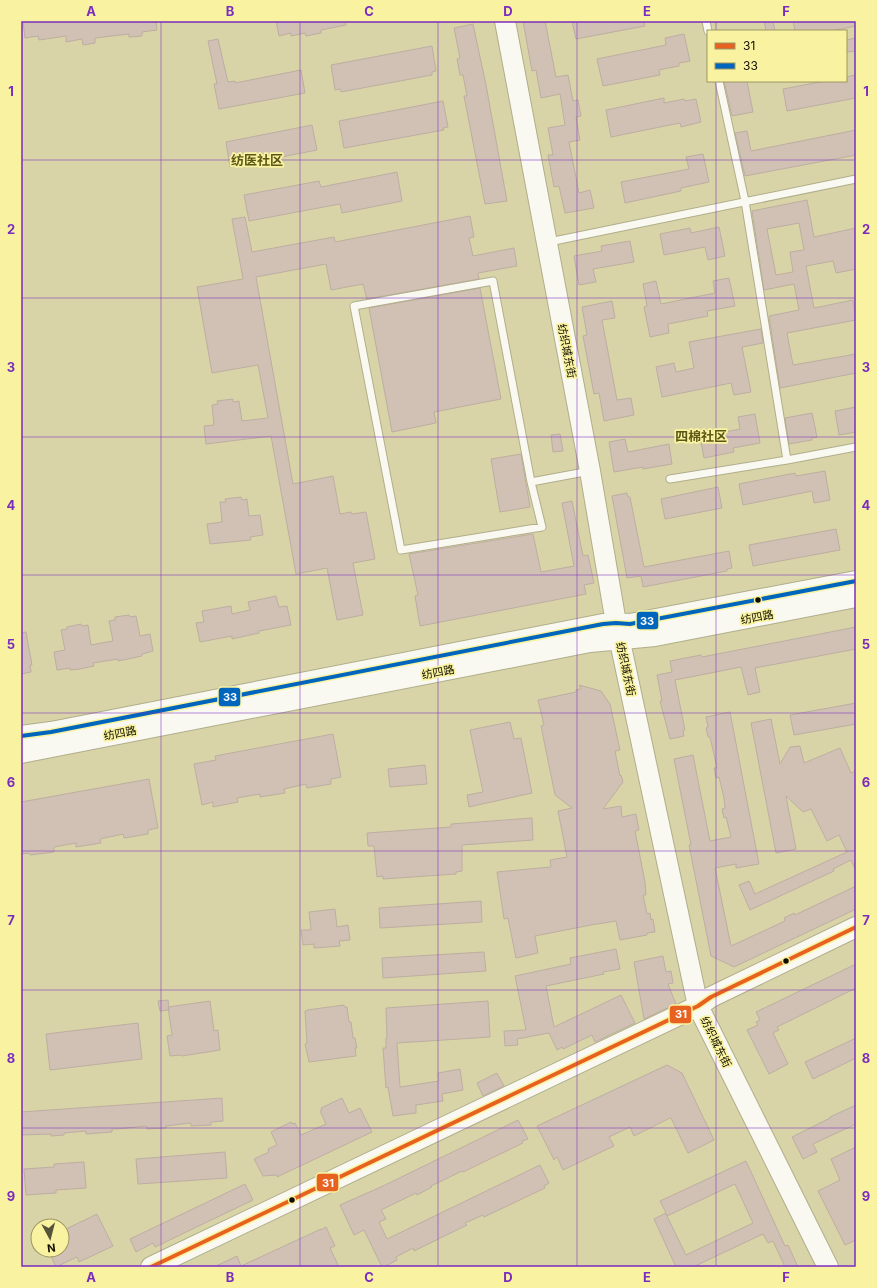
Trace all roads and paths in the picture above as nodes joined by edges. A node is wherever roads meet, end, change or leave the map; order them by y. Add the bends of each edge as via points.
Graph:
1 (504, 21) edge
2 (719, 82) edge
3 (856, 179) edge
4 (745, 201) junction
5 (546, 242) junction
6 (856, 447) edge
7 (787, 460) junction
8 (590, 471) junction
9 (670, 478) dead end
10 (531, 482) junction
11 (856, 581) edge
12 (856, 598) edge
13 (618, 631) junction
14 (21, 736) edge
15 (21, 753) edge
16 (856, 927) edge
17 (698, 1006) junction
18 (151, 1267) edge
19 (828, 1267) edge

1 - 5 street, 纺织城东街
2 - 4 lane
3 - 4 lane
4 - 5 lane
4 - 7 lane
5 - 8 street, 纺织城东街
6 - 7 lane
7 - 9 lane
8 - 10 lane
8 - 13 street, 纺织城东街
10 - 10 lane via 493,281 354,306 401,550 542,527
11 - 13 street, 纺四路 via 630,624
12 - 13 street, 纺四路 via 654,636
13 - 14 street, 纺四路 via 603,624
13 - 15 street, 纺四路 via 590,642
13 - 17 street, 纺织城东街
16 - 17 street via 711,997
17 - 18 street
17 - 19 street, 纺织城东街

